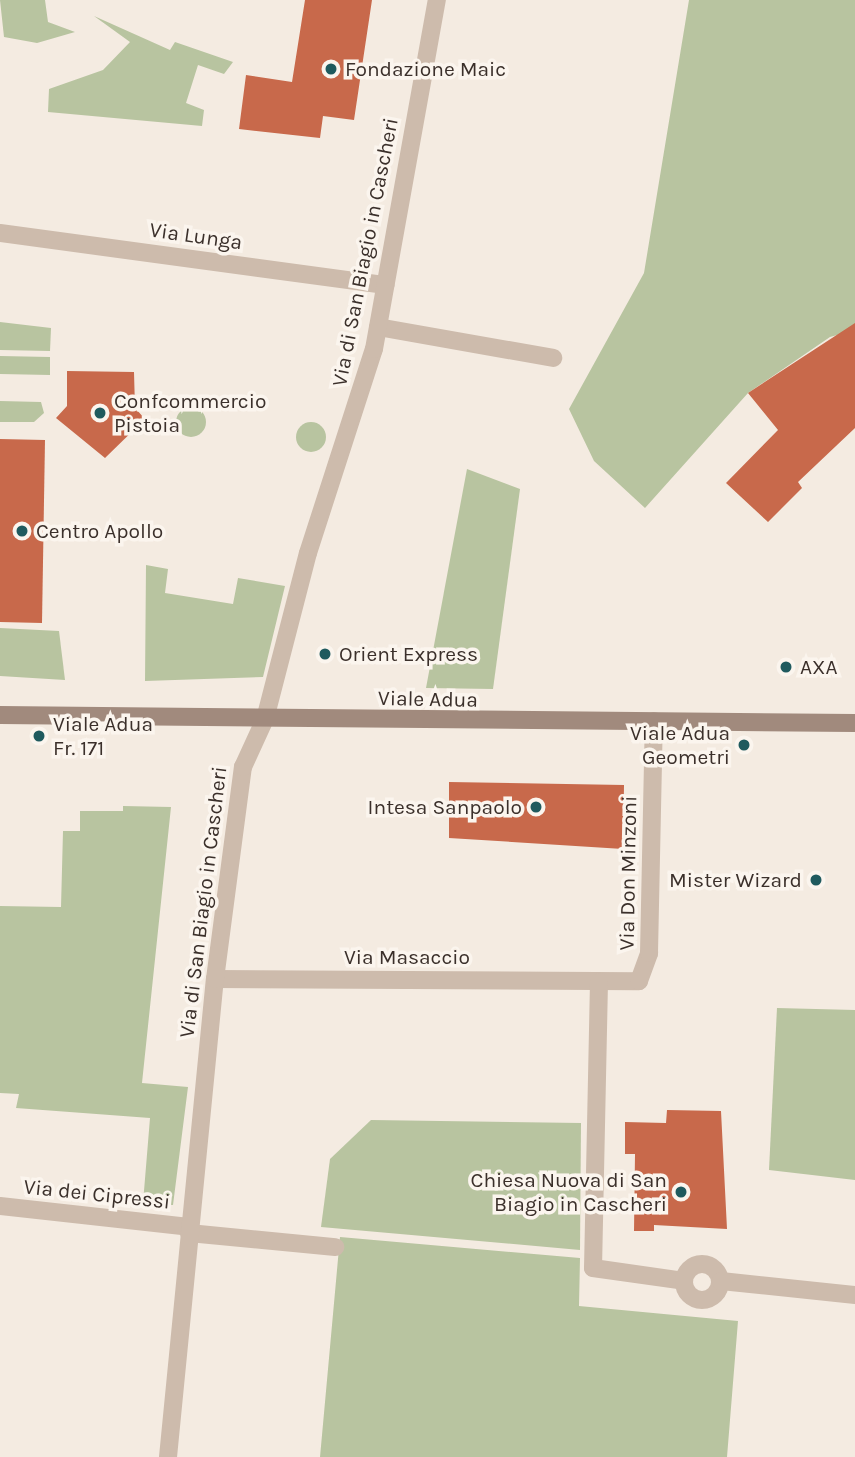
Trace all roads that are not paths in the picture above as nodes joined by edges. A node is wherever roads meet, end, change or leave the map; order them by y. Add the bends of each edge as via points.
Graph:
1 (437, 0) edge
2 (0, 233) edge
3 (386, 285) junction
4 (378, 327) junction
5 (553, 358) dead end
6 (0, 715) edge
7 (265, 719) junction
8 (653, 721) junction
9 (855, 723) edge
10 (215, 979) junction
11 (599, 982) junction
12 (0, 1206) edge
13 (189, 1230) junction
14 (335, 1247) dead end
15 (684, 1281) junction
16 (721, 1281) junction
17 (855, 1295) edge
18 (168, 1457) edge

1 - 3 street, Via di San Biagio in Cascheri
2 - 3 street, Via Lunga
3 - 4 street, Via di San Biagio in Cascheri
4 - 5 street
4 - 7 street, Via di San Biagio in Cascheri
6 - 7 main road, Viale Adua
7 - 8 main road, Viale Adua
7 - 10 street, Via di San Biagio in Cascheri via 243,767
8 - 9 main road, Viale Adua
8 - 11 street, Via Don Minzoni via 649,965 639,981
10 - 11 street, Via Masaccio
10 - 13 street, Via di San Biagio in Cascheri
11 - 15 street via 593,1268
12 - 13 street, Via dei Cipressi
13 - 14 street, Via dei Cipressi
13 - 18 street, Via di San Biagio in Cascheri
15 - 16 street via 690,1268 705,1263
15 - 16 street via 690,1294 702,1300 715,1294
16 - 17 street

